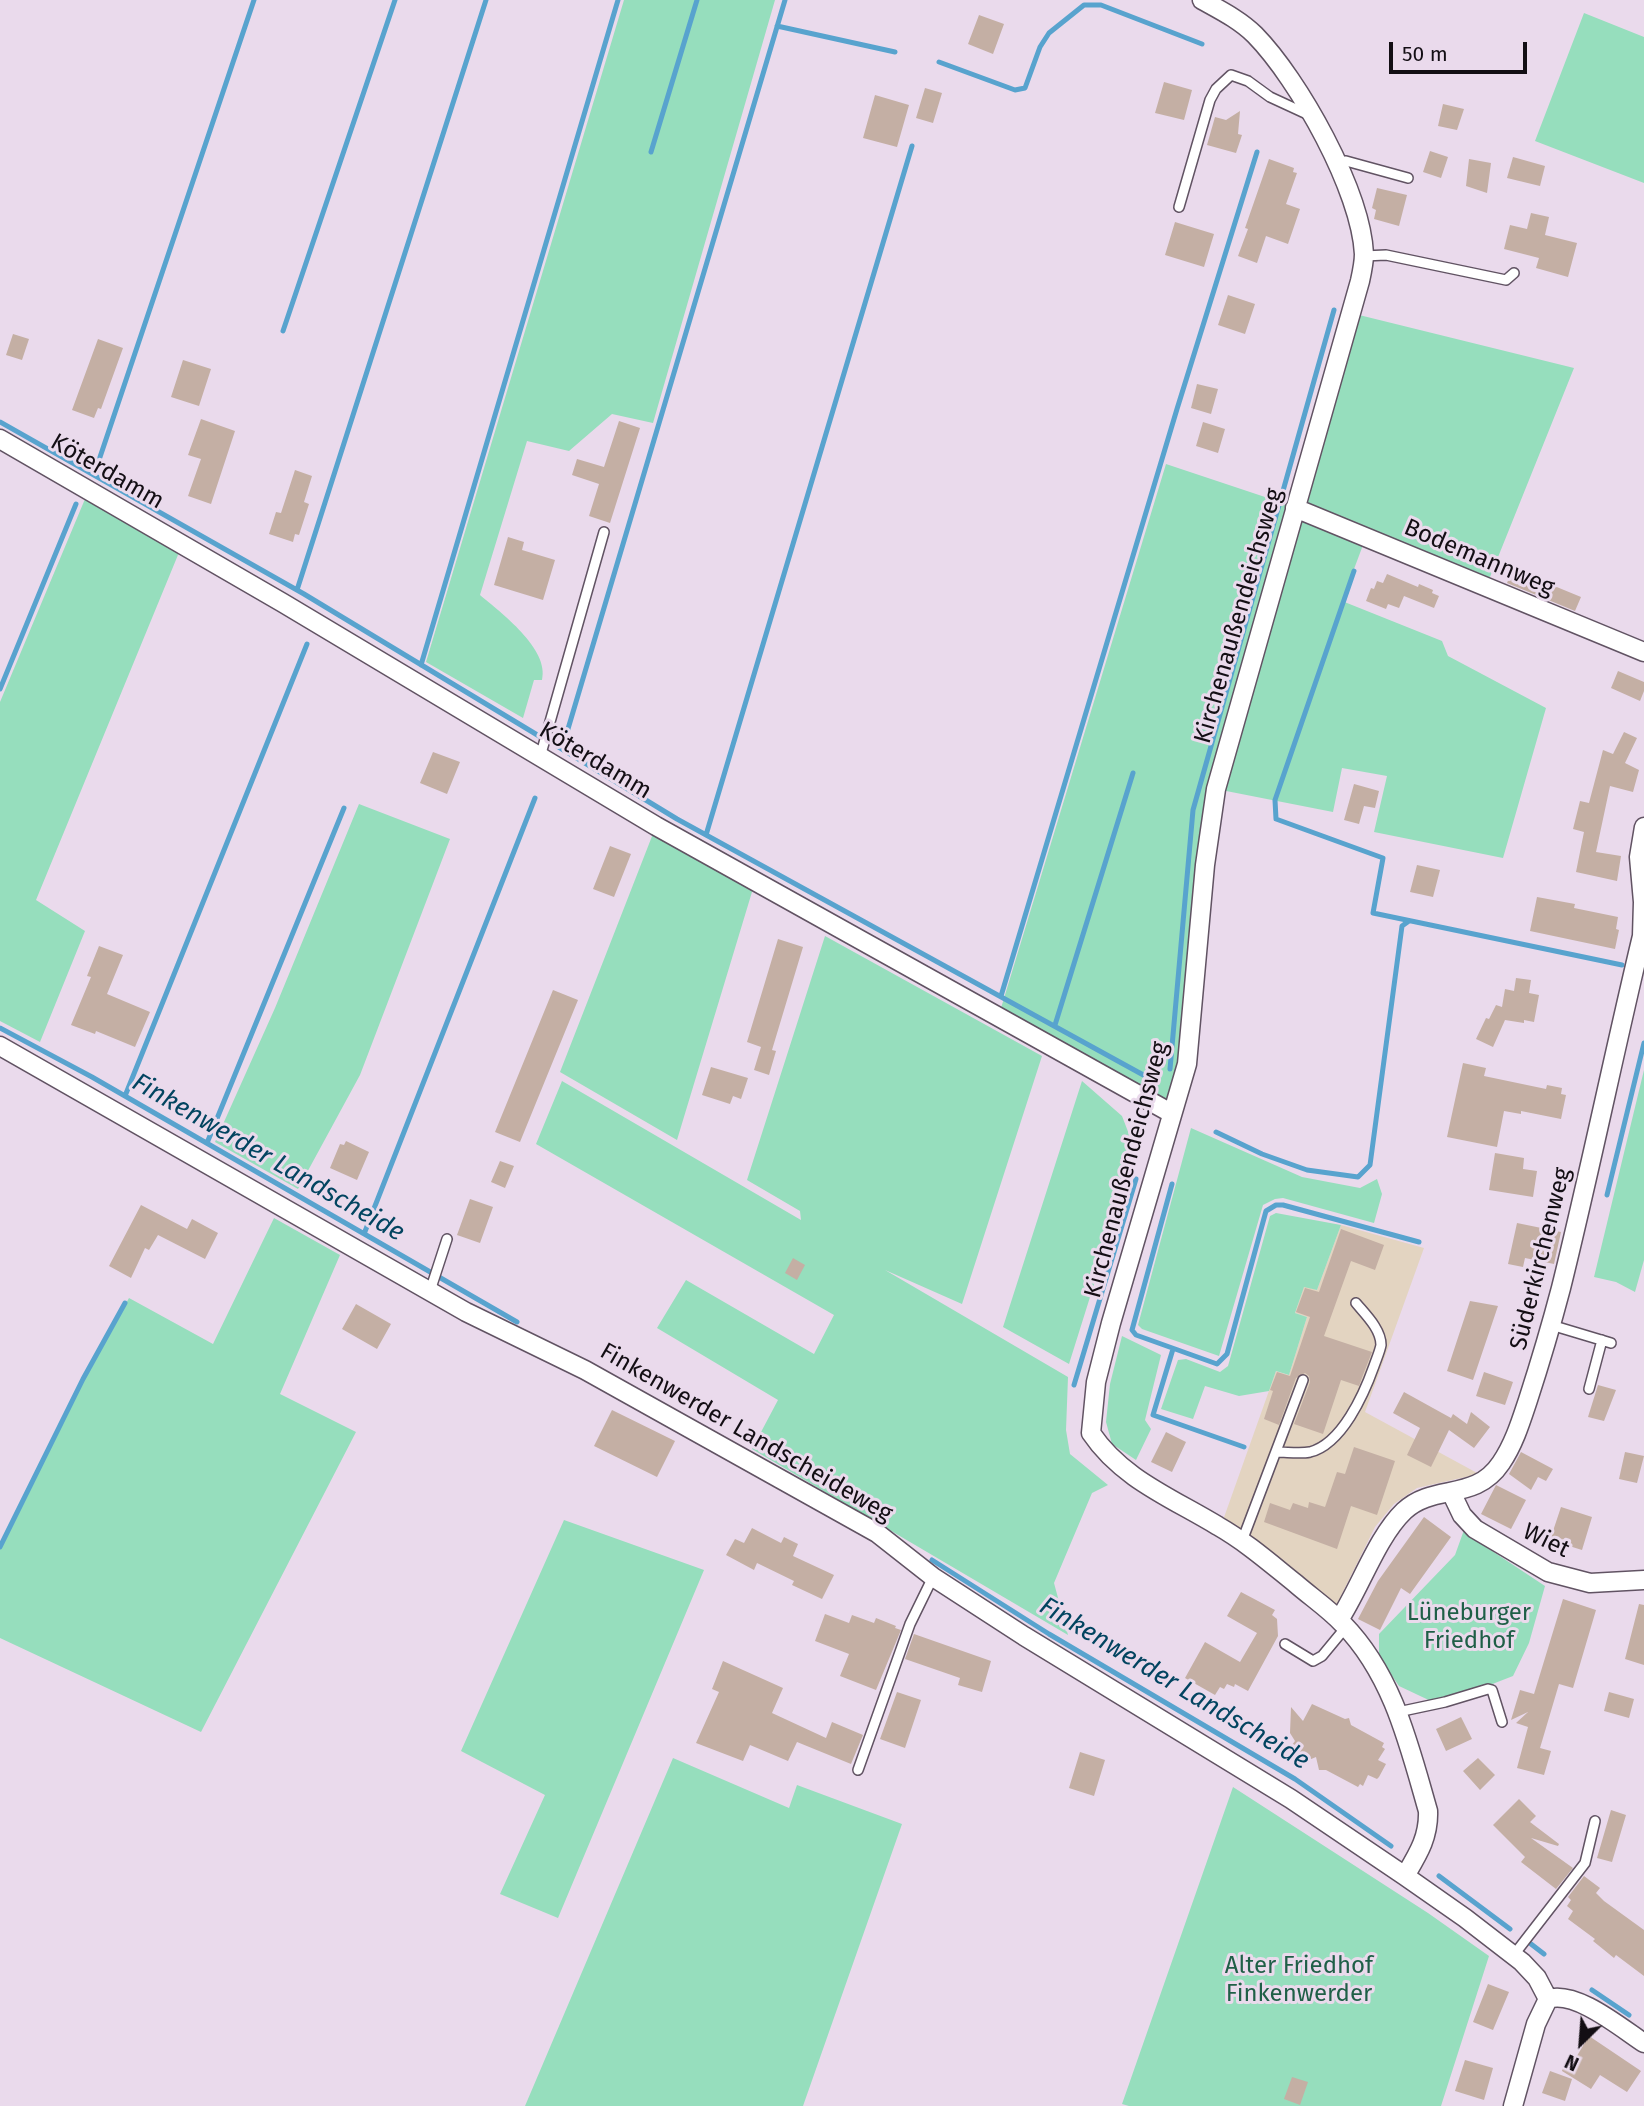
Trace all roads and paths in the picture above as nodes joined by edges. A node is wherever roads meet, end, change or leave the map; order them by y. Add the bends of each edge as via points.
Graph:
1 (1202, 0) edge
2 (1311, 116) junction
3 (1336, 163) junction
4 (1408, 178) dead end
5 (1179, 207) dead end
6 (1364, 256) junction
7 (1514, 273) dead end
8 (0, 439) edge
9 (1295, 508) junction
10 (604, 532) dead end
11 (1644, 652) edge
12 (540, 757) junction
13 (1644, 827) edge
14 (0, 1046) edge
15 (1171, 1114) junction
16 (447, 1239) dead end
17 (431, 1287) junction
18 (1356, 1303) dead end
19 (1551, 1325) junction
20 (1303, 1380) dead end
21 (1589, 1389) dead end
22 (1277, 1452) junction
23 (1451, 1492) junction
24 (1242, 1541) junction
25 (933, 1577) junction
26 (1644, 1580) edge
27 (1343, 1623) junction
28 (1286, 1643) dead end
29 (1398, 1712) junction
30 (1502, 1722) dead end
31 (858, 1770) dead end
32 (1595, 1821) dead end
33 (1405, 1876) junction
34 (1513, 1956) junction
35 (1548, 1999) junction
36 (1644, 2043) edge
37 (1513, 2106) edge

1 - 2 street, Kirchenaußendeichsweg via 1254,34 1295,85
2 - 3 street, Kirchenaußendeichsweg
2 - 5 lane via 1248,81 1231,75 1224,79 1210,100
3 - 4 lane via 1346,161
3 - 6 street, Kirchenaußendeichsweg via 1353,201
6 - 7 lane via 1386,255 1506,280
6 - 9 street, Kirchenaußendeichsweg
8 - 12 street, Köterdamm
9 - 11 street, Bodemannweg
9 - 15 street, Kirchenaußendeichsweg via 1216,789 1187,1064
10 - 12 lane
12 - 15 street, Köterdamm
13 - 19 street, Süderkirchenweg via 1639,857 1642,936
14 - 17 street, Finkenwerder Landscheideweg
15 - 24 street, Kirchenaußendeichsweg via 1096,1382 1091,1433 1120,1467
16 - 17 lane
17 - 25 street, Finkenwerder Landscheideweg via 466,1312 760,1465 877,1533
18 - 22 lane via 1378,1333 1381,1346 1357,1406 1324,1445 1310,1452
19 - 21 lane via 1606,1342
19 - 23 street, Süderkirchenweg via 1520,1423 1502,1462 1481,1483
20 - 22 lane
22 - 24 lane
23 - 26 street, Wiet via 1475,1529 1548,1573 1590,1583
23 - 27 street, Süderkirchenweg via 1423,1499 1404,1511 1385,1538
24 - 27 street, Kirchenaußendeichsweg
25 - 31 lane via 910,1624
25 - 33 street, Finkenwerder Landscheideweg via 1292,1799
27 - 28 lane via 1314,1661
27 - 29 street, Kirchenaußendeichsweg via 1370,1658
29 - 30 lane via 1488,1689
29 - 33 street, Kirchenaußendeichsweg via 1429,1826 1423,1847
32 - 34 lane via 1585,1863
33 - 34 street, Finkenwerder Landscheideweg
34 - 35 street, Finkenwerder Landscheideweg via 1531,1971
35 - 36 street via 1582,2004
35 - 37 street via 1536,2024

